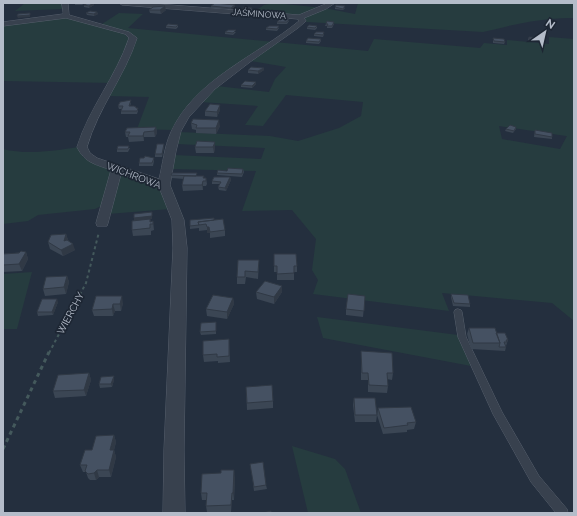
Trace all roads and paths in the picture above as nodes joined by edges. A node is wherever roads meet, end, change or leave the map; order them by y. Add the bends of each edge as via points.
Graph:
1 (122, 3) edge
2 (332, 3) edge
3 (66, 10) edge
4 (300, 17) junction
5 (3, 24) edge
6 (117, 169) junction
7 (164, 185) junction
8 (102, 223) joint
9 (458, 312) dead end
10 (3, 449) edge
11 (174, 513) edge
12 (563, 513) edge

1 - 4 street, JAŚMINOWA
2 - 4 street
3 - 5 street
3 - 6 street, WICHROWA via 127,33 133,38 87,130 82,147 86,155 93,160
4 - 7 street via 303,20 296,27 239,66 195,104 176,132
6 - 7 street, WICHROWA
6 - 8 street
7 - 11 street, WICHROWA via 178,220 180,248
8 - 10 path, WIERCHY via 86,283 61,328
9 - 12 lane via 462,337 498,414 536,480

